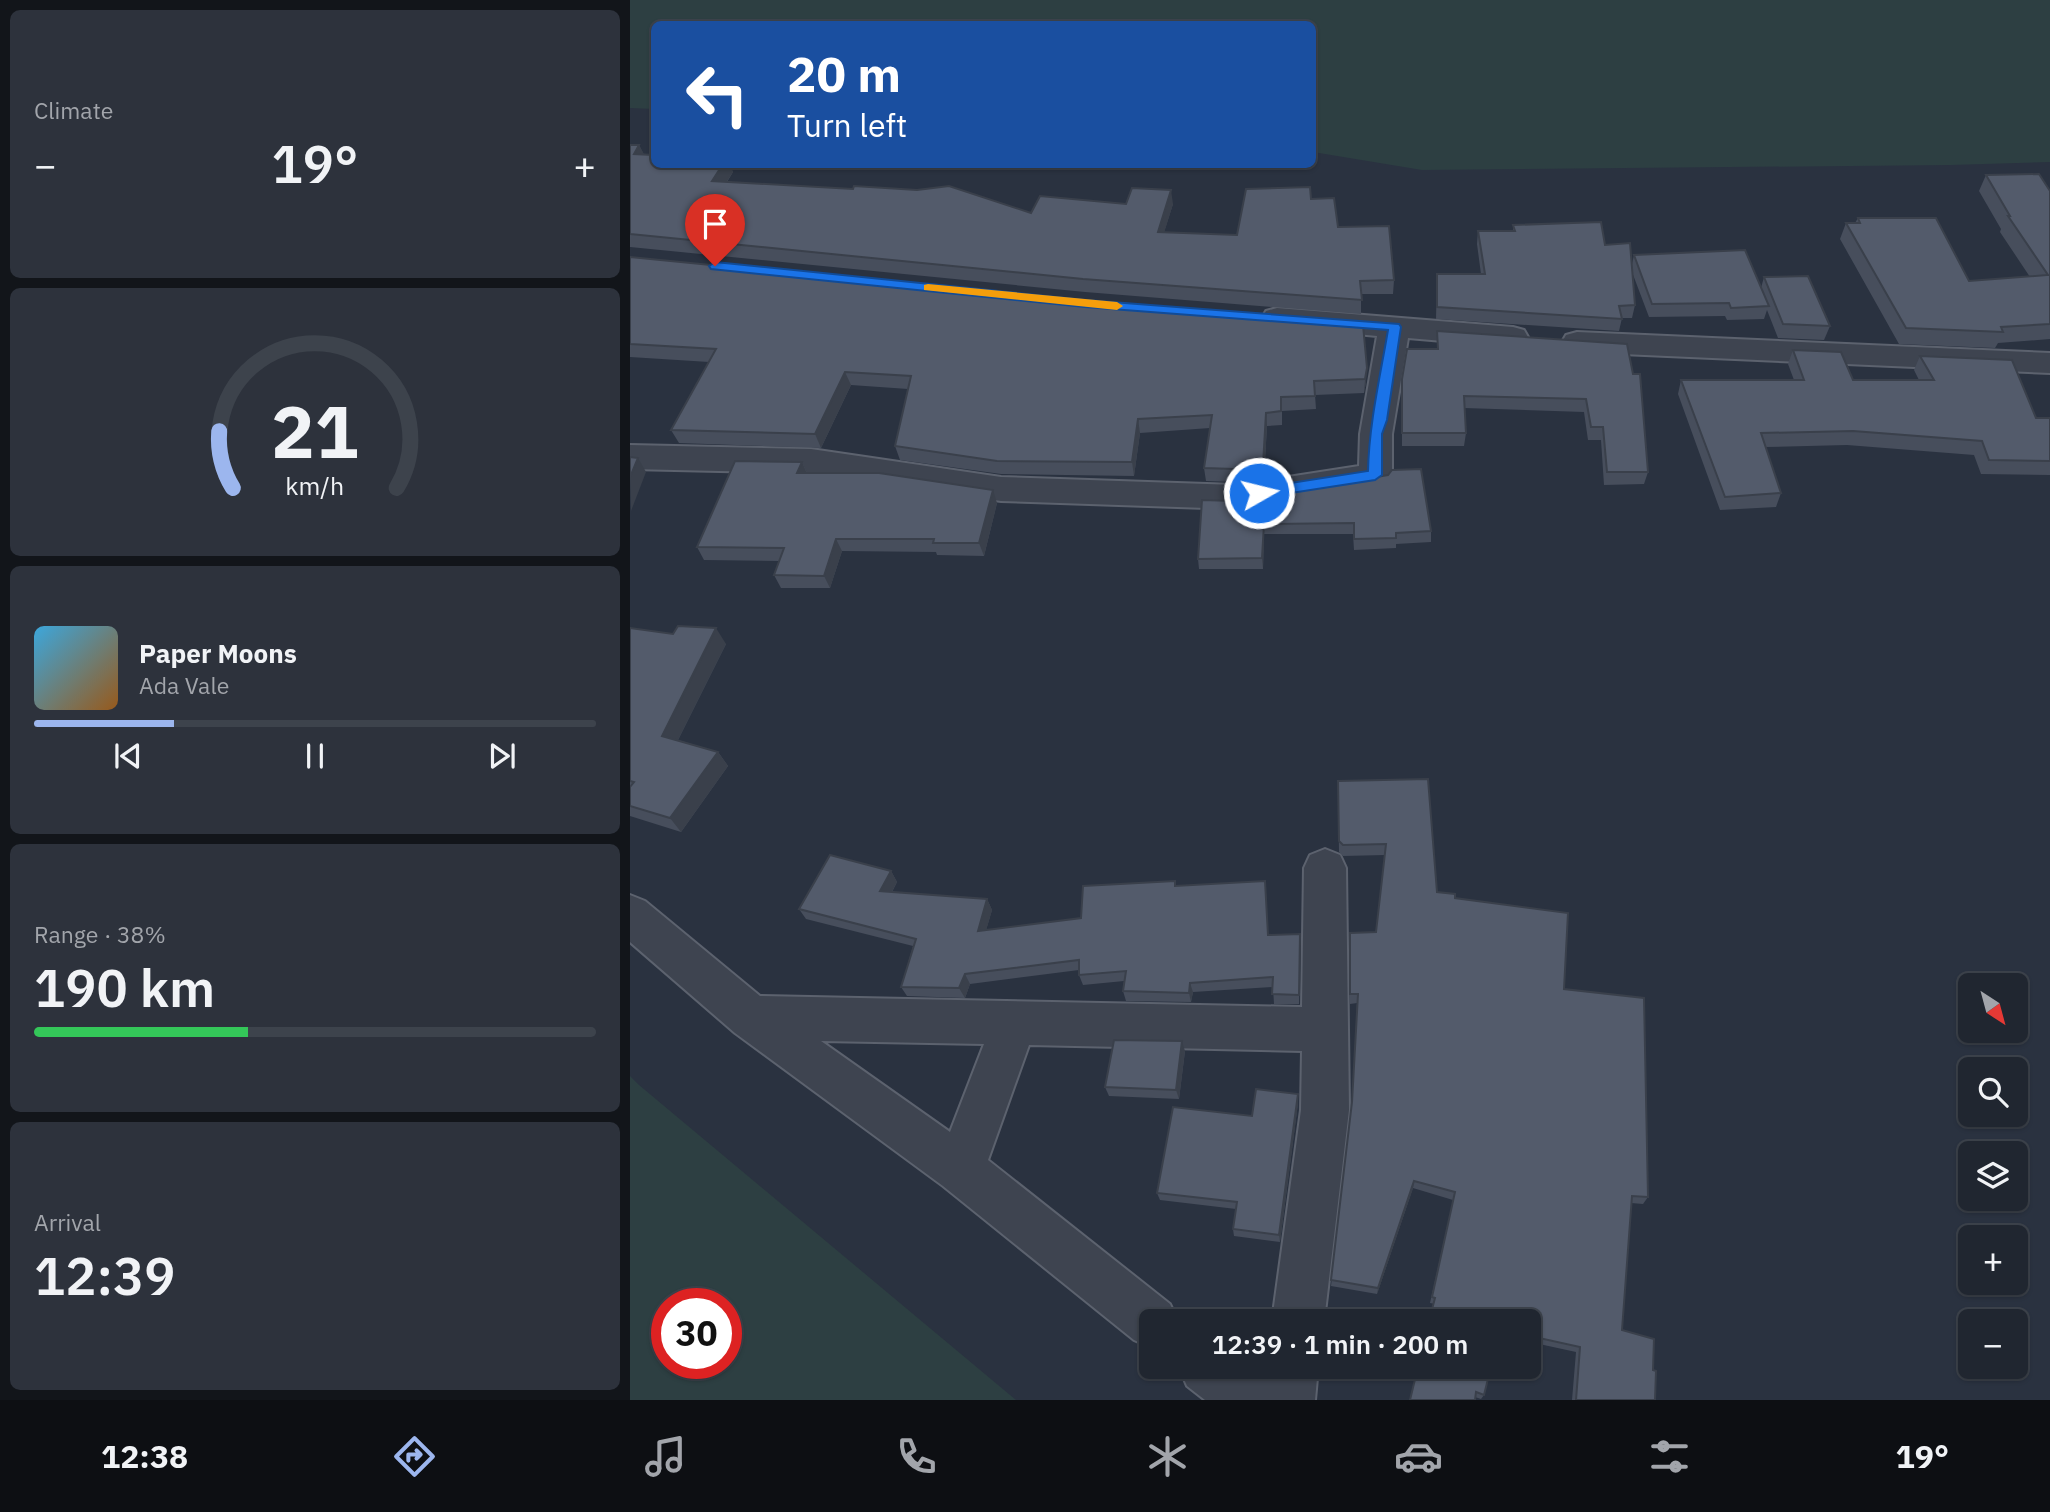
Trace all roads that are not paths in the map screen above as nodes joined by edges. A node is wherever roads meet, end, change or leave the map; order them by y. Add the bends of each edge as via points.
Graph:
1 (1247, 316) edge
2 (1394, 327) junction
3 (2050, 363) edge
4 (630, 457) edge
5 (1325, 868) dead end
6 (630, 915) edge
7 (751, 1018) junction
8 (1014, 1025) junction
9 (1323, 1030) junction
10 (960, 1169) junction
11 (1300, 1309) edge
12 (1139, 1312) edge
13 (1221, 1379) edge
14 (1290, 1379) edge
15 (1247, 1400) edge
16 (1287, 1400) edge

1 - 2 street
2 - 3 street via 1544,340
2 - 4 street via 1376,434 1375,475 1353,479 1222,496 1001,489 811,461
5 - 9 street
6 - 7 street
7 - 8 street
7 - 10 street
8 - 9 street
8 - 10 street
9 - 11 street via 1325,1110
10 - 12 street
13 - 15 street
14 - 16 street

